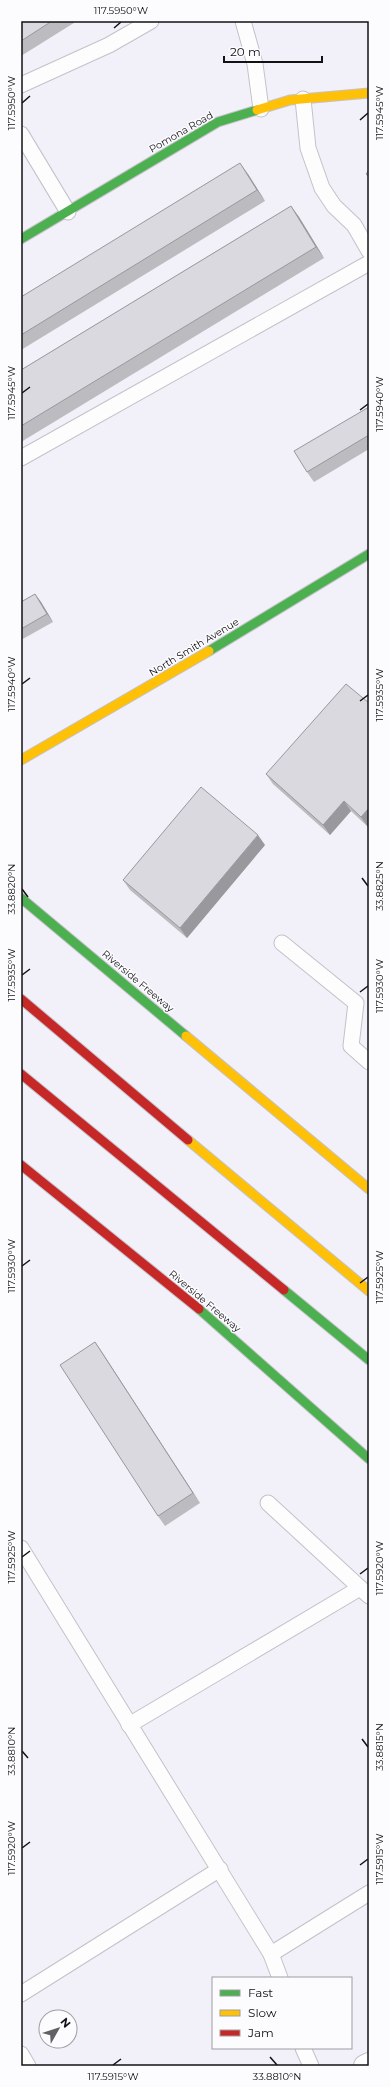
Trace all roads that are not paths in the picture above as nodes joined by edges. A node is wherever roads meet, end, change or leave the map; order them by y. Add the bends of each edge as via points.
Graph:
1 (151, 21) edge
2 (243, 21) edge
3 (21, 85) edge
4 (369, 93) edge
5 (303, 99) junction
6 (261, 109) junction
7 (21, 134) edge
8 (68, 212) junction
9 (21, 239) edge
10 (369, 251) edge
11 (369, 263) edge
12 (21, 458) edge
13 (369, 554) edge
14 (25, 758) edge
15 (21, 898) edge
16 (282, 942) dead end
17 (21, 999) edge
18 (369, 1062) edge
19 (21, 1074) edge
20 (21, 1165) edge
21 (369, 1189) edge
22 (369, 1291) edge
23 (369, 1360) edge
24 (369, 1459) edge
25 (268, 1503) dead end
26 (21, 1548) edge
27 (364, 1592) edge
28 (130, 1725) junction
29 (220, 1869) junction
30 (369, 1893) edge
31 (271, 1954) junction
32 (280, 1977) edge
33 (21, 1994) edge
34 (303, 2049) edge
35 (21, 2054) edge
36 (369, 2064) edge
37 (28, 2066) edge
38 (311, 2066) edge
39 (365, 2066) edge

1 - 3 lane via 109,45
2 - 6 lane via 255,64
4 - 5 main road, Pomona Road
5 - 6 main road, Pomona Road via 290,100
5 - 10 lane via 308,148 322,188 334,206 354,225
6 - 8 main road, Pomona Road via 218,122
7 - 8 lane
8 - 9 main road, Pomona Road
11 - 12 lane
13 - 14 main road, North Smith Avenue via 181,668
15 - 21 main road, Riverside Freeway
16 - 18 lane via 356,1003 351,1046
17 - 22 main road
19 - 23 main road
20 - 24 main road, Riverside Freeway via 220,1326
25 - 27 lane
26 - 28 lane
27 - 28 lane
28 - 29 lane
29 - 31 lane
29 - 33 lane
30 - 31 lane
31 - 32 lane
34 - 38 lane
35 - 37 lane
36 - 39 street

